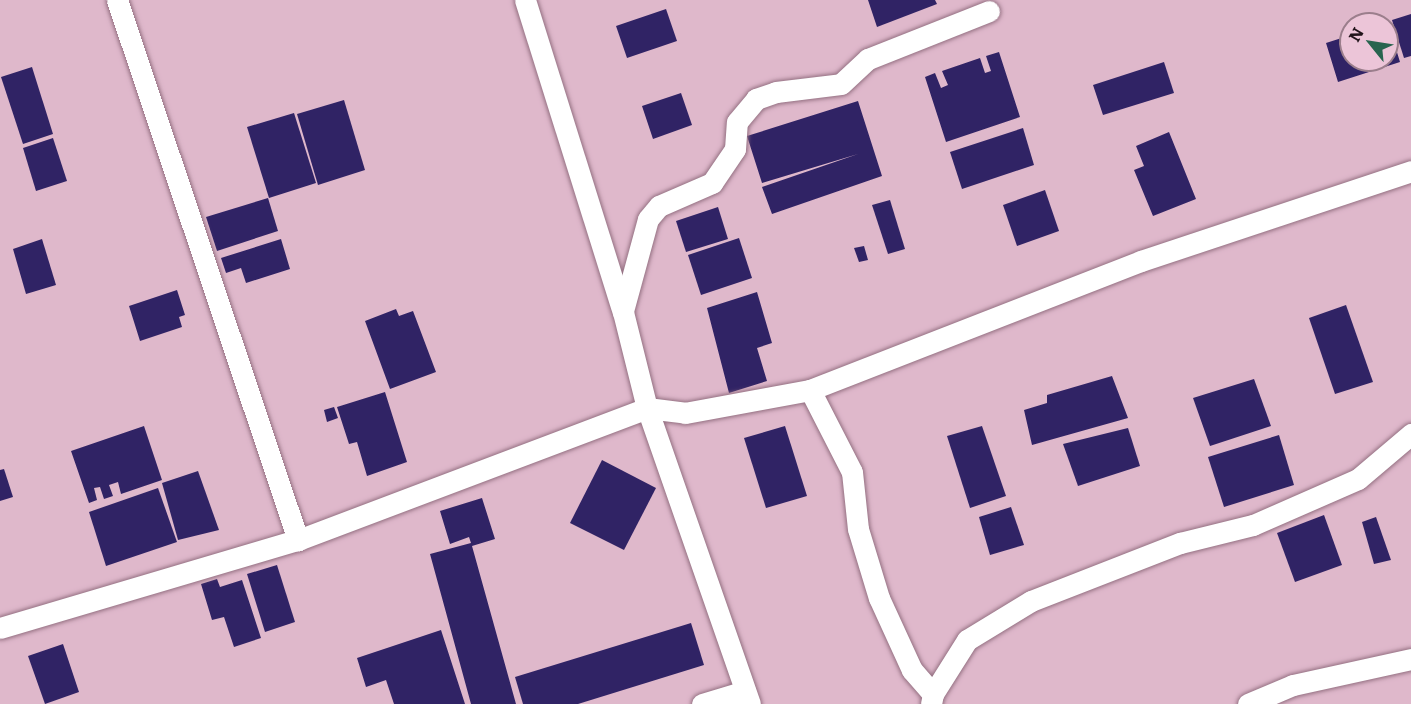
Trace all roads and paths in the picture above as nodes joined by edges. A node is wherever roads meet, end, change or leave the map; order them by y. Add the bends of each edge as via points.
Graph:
1 (117, 0) edge
2 (525, 0) edge
3 (989, 11) dead end
4 (1411, 171) edge
5 (623, 312) junction
6 (810, 390) junction
7 (647, 408) junction
8 (1411, 434) edge
9 (298, 540) junction
10 (0, 628) edge
11 (1411, 659) edge
12 (747, 698) edge
13 (932, 699) edge
14 (702, 704) edge
15 (1248, 704) edge

1 - 9 street
2 - 5 street
3 - 5 street via 868,59 841,84 776,92 756,99 737,122 735,149 711,183 659,206 648,219
4 - 6 street via 1141,261
5 - 7 street
6 - 7 street via 685,413
6 - 13 street via 852,472 858,529 879,598 912,670
7 - 9 street
7 - 12 street
8 - 13 street via 1358,479 1253,525 1180,543 1031,601 967,640
9 - 10 street
11 - 15 street via 1293,685
12 - 14 street

